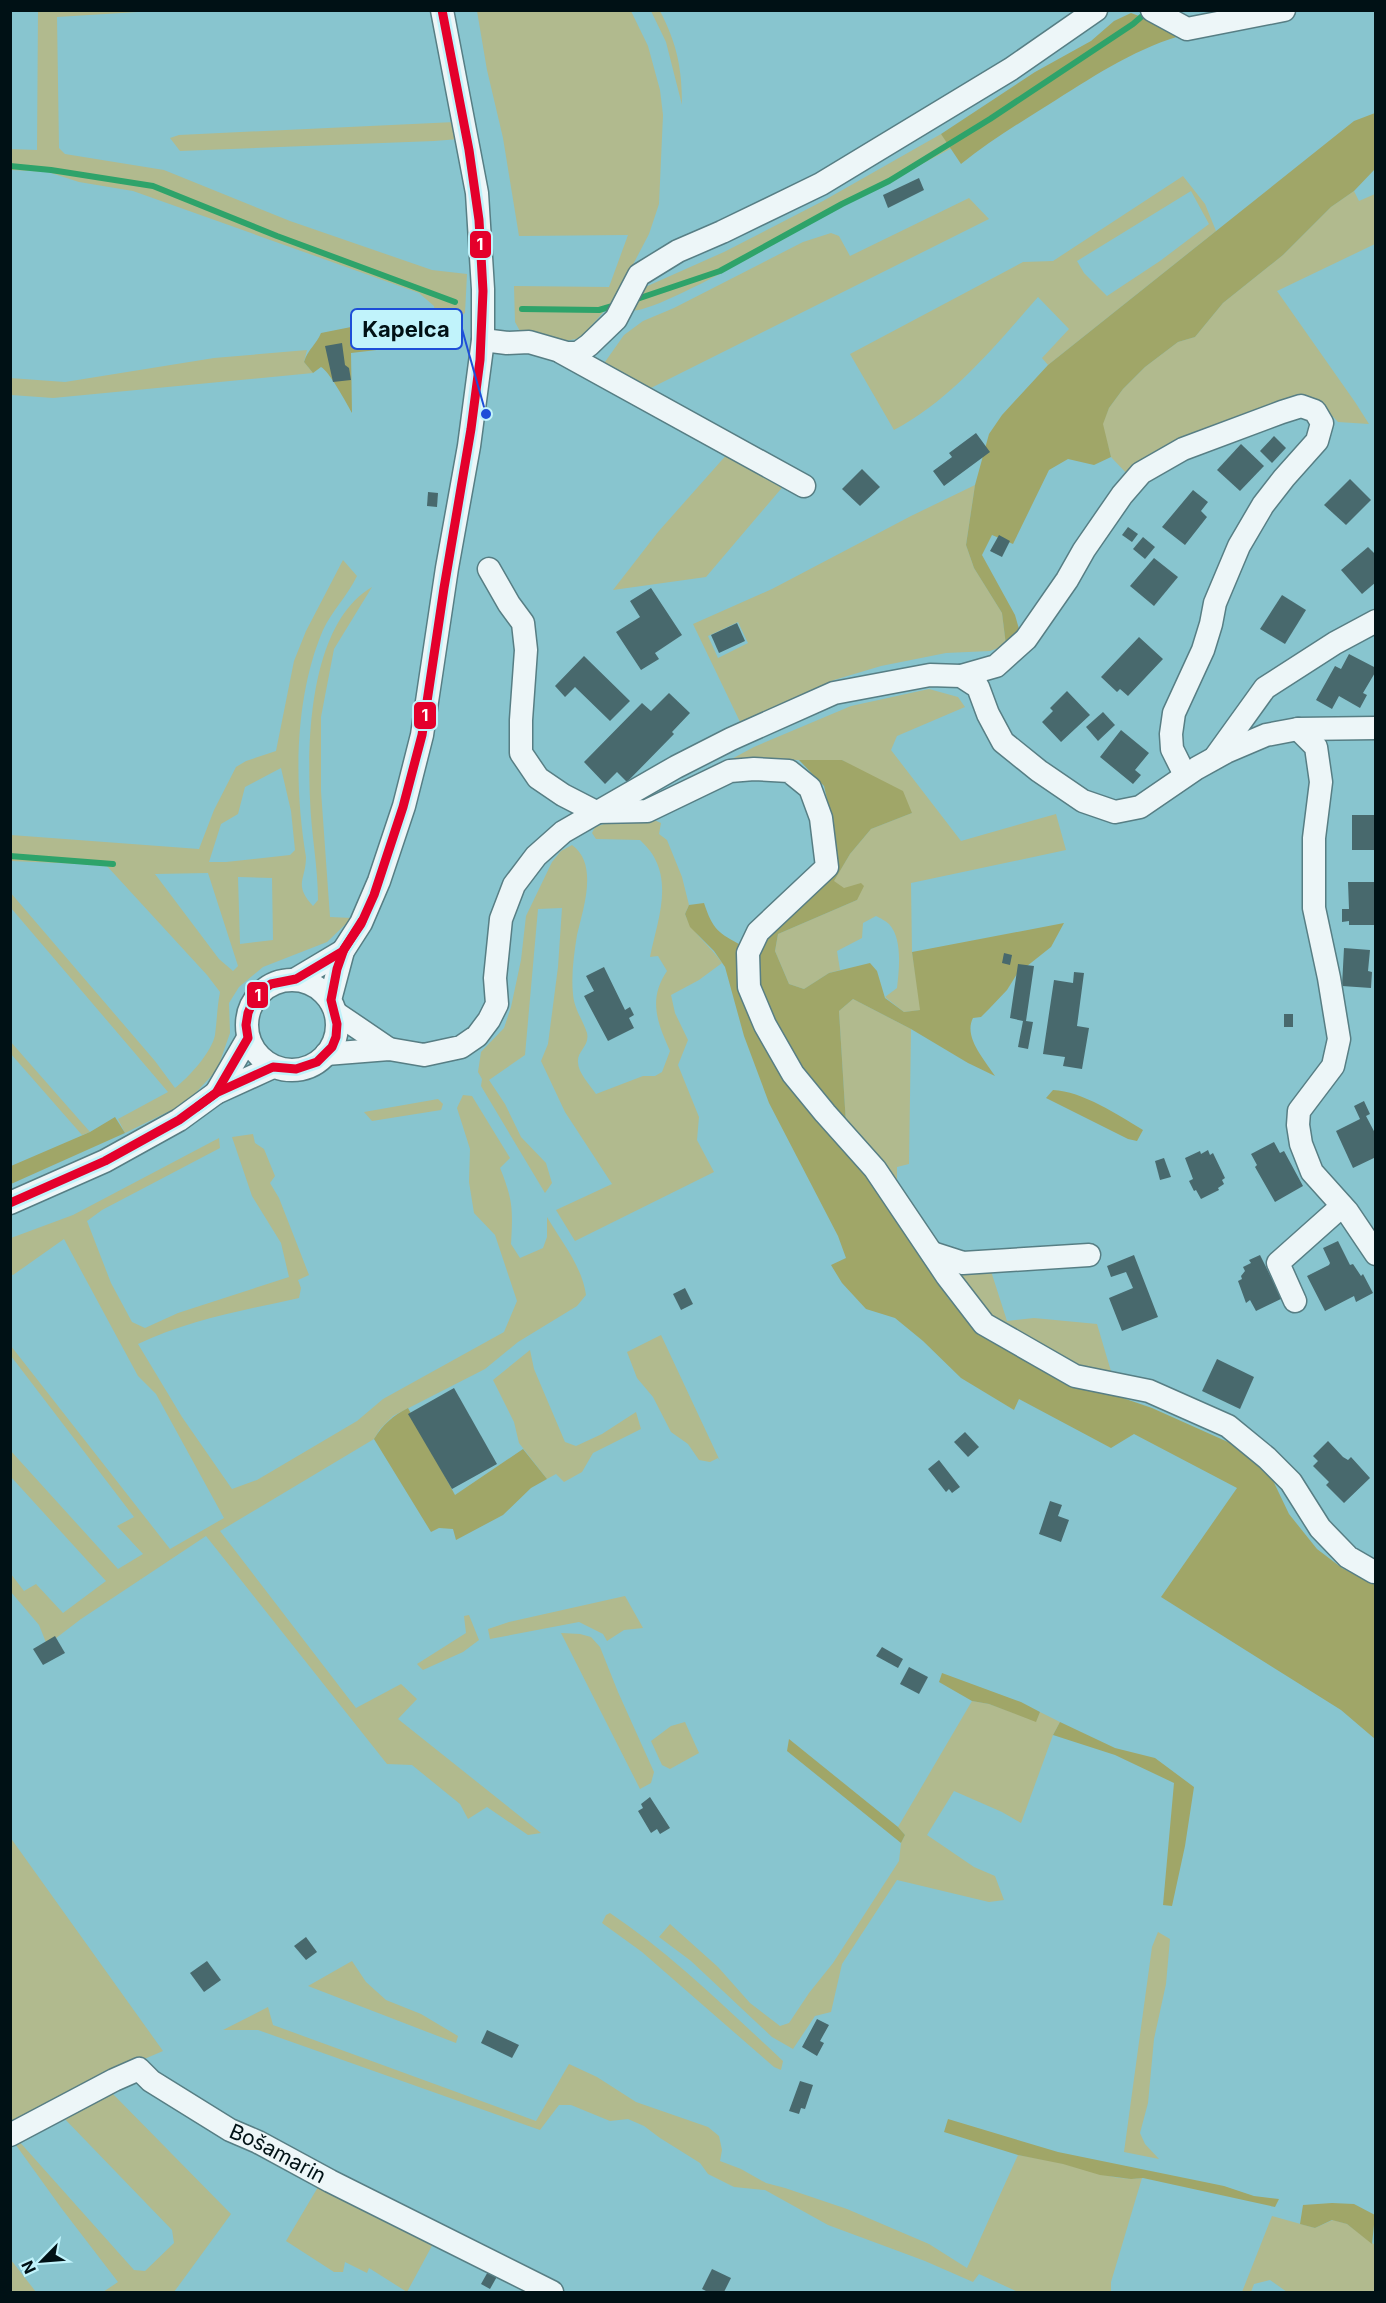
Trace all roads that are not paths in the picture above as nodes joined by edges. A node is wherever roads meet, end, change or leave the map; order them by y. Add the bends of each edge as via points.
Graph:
1 (442, 10) edge
2 (1096, 10) edge
3 (1284, 10) edge
4 (1157, 13) edge
5 (483, 340) junction
6 (556, 349) junction
7 (804, 486) dead end
8 (489, 569) dead end
9 (1376, 621) edge
10 (961, 676) junction
11 (1376, 728) edge
12 (1299, 729) junction
13 (1215, 758) junction
14 (1185, 775) junction
15 (596, 812) junction
16 (343, 951) junction
17 (296, 979) junction
18 (333, 1007) junction
19 (248, 1038) junction
20 (389, 1049) junction
21 (326, 1054) junction
22 (273, 1066) junction
23 (216, 1093) junction
24 (10, 1203) edge
25 (1342, 1206) junction
26 (932, 1253) junction
27 (1376, 1254) edge
28 (1089, 1255) dead end
29 (1295, 1301) dead end
30 (1374, 1572) edge
31 (10, 2135) edge
32 (552, 2292) edge

1 - 5 street via 477,193
2 - 6 street via 1011,69 821,184 678,250 639,275 616,319 589,345 578,353
3 - 4 street via 1187,29
5 - 6 street via 529,342
5 - 16 street via 422,735 379,881 361,923
6 - 7 street
8 - 15 street via 524,623 521,753 538,778
9 - 13 street via 1265,688
10 - 14 street via 978,687 1003,742 1083,801 1114,812 1140,807
10 - 14 street via 996,666 1026,639 1122,495 1141,473 1183,449 1282,412 1301,406 1315,411 1322,423 1317,441 1273,491 1239,546 1215,603 1203,650 1174,713 1172,749
10 - 15 street via 930,675 834,693 731,739
11 - 12 street
12 - 13 street via 1266,735
12 - 25 street via 1316,747 1321,782 1314,838 1314,908 1339,1039 1334,1066 1299,1111 1298,1125 1312,1172
13 - 14 street
15 - 20 street via 563,832 536,856 514,885 501,919 495,978 497,1004 477,1036 461,1047 424,1054
15 - 26 street via 646,811 730,771 789,771 810,788 821,818 827,867 758,932 748,953 749,987 793,1074 875,1169
16 - 17 street
16 - 18 street
17 - 18 street via 321,990
17 - 19 street via 271,984 257,996 248,1012
18 - 20 street
18 - 21 street via 337,1028
19 - 22 street via 253,1050
19 - 23 street
20 - 21 street
21 - 22 street via 316,1064 302,1069
22 - 23 street
23 - 24 street via 179,1120 105,1161
25 - 27 street
25 - 29 street via 1278,1263
26 - 28 street via 963,1263
26 - 30 street via 984,1324 1034,1354 1075,1376 1149,1391 1228,1425 1291,1482 1320,1528 1348,1557
31 - 32 street, Bošamarin via 139,2069 151,2081 230,2130

